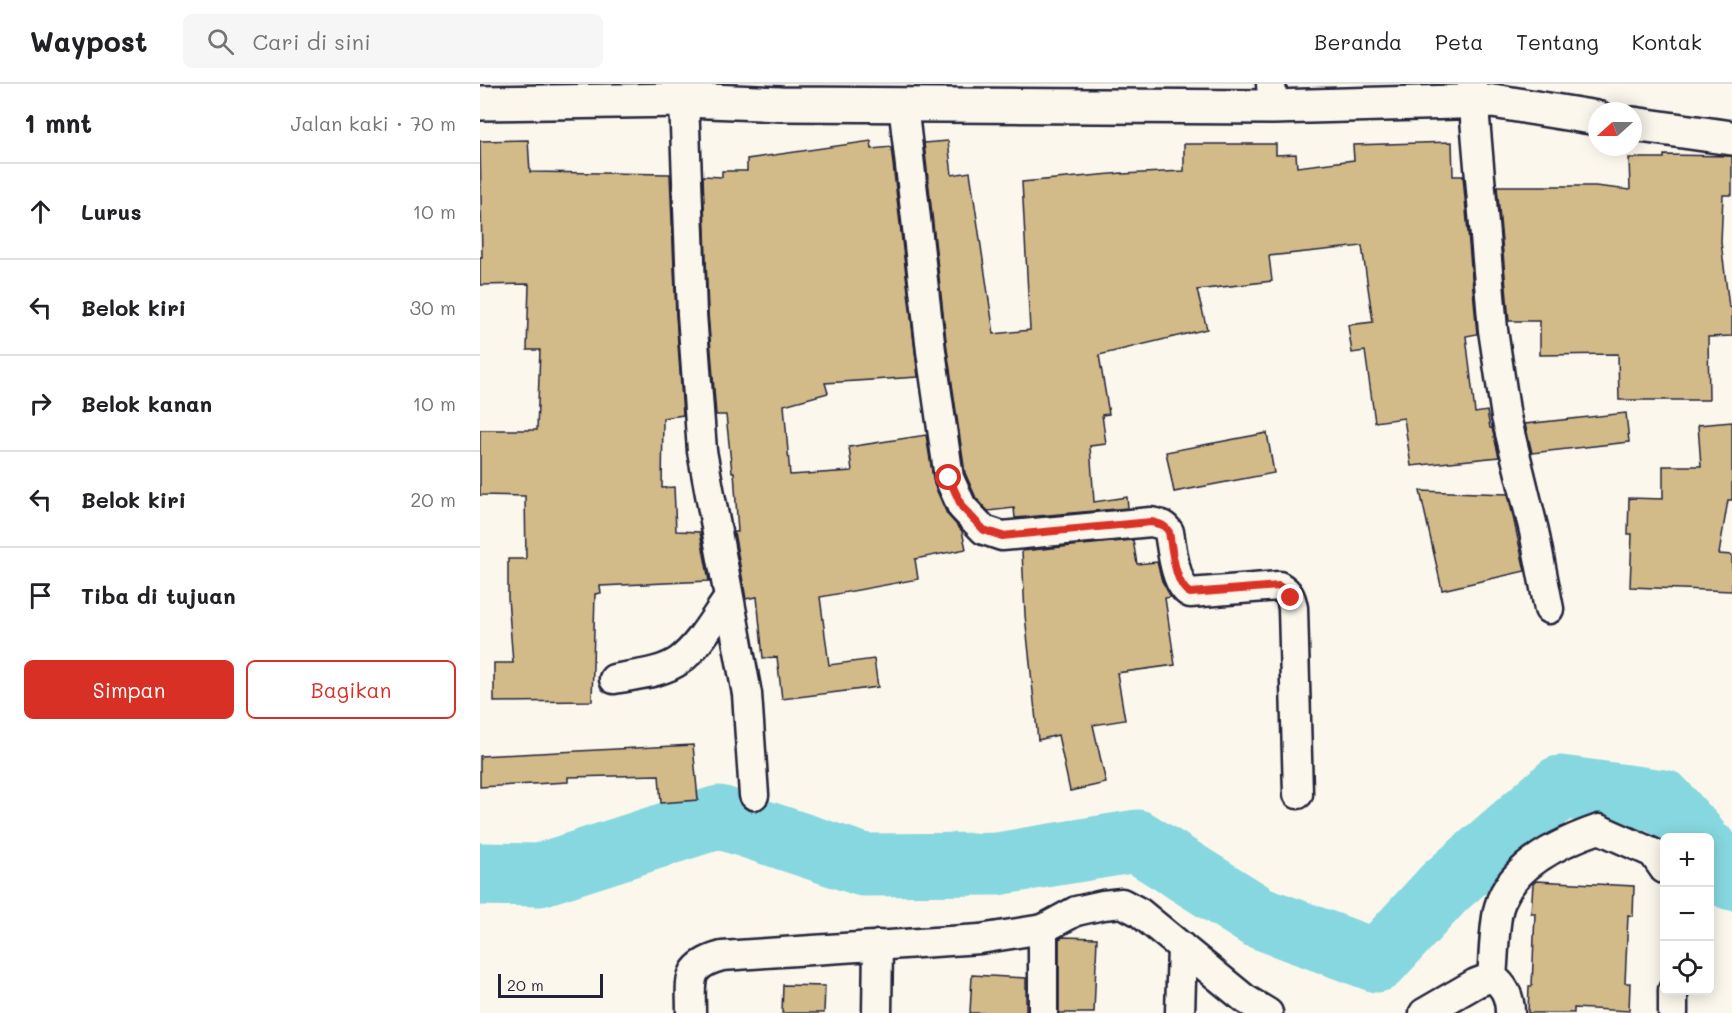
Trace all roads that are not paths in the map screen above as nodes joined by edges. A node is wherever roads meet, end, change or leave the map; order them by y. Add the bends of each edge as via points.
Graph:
1 (1472, 92) edge
2 (1272, 96) edge
3 (684, 100) junction
4 (480, 104) edge
5 (903, 104) junction
6 (1588, 116) edge
7 (1642, 125) edge
8 (1732, 138) edge
9 (729, 598) junction
10 (1549, 609) dead end
11 (614, 679) dead end
12 (1298, 794) dead end
13 (754, 795) dead end
14 (1660, 862) edge
15 (1043, 929) junction
16 (878, 945) junction
17 (1182, 946) junction
18 (1491, 977) junction
19 (1673, 995) edge
20 (691, 1013) edge
21 (878, 1013) edge
22 (1043, 1013) edge
23 (1180, 1013) edge
24 (1268, 1013) edge
25 (1424, 1013) edge
26 (1510, 1013) edge
27 (1673, 1013) edge

1 - 2 street
1 - 6 street via 1493,100
1 - 10 street via 1493,330 1506,417
2 - 5 street
3 - 4 street
3 - 5 street
3 - 9 street via 702,451
5 - 12 street via 949,478 962,507 984,530 1002,536 1159,524 1169,532 1179,581 1186,592 1279,586 1287,592 1293,608
7 - 8 street
9 - 11 street via 680,660
9 - 13 street via 747,694
14 - 18 street via 1653,853 1599,829 1535,860 1512,881 1499,906
15 - 16 street via 980,939
15 - 17 street via 1076,911 1122,903
15 - 22 street
16 - 20 street via 706,960 696,968 691,980
16 - 21 street
17 - 23 street
17 - 24 street via 1245,999
18 - 25 street
18 - 26 street via 1501,984 1510,1000
19 - 27 street

